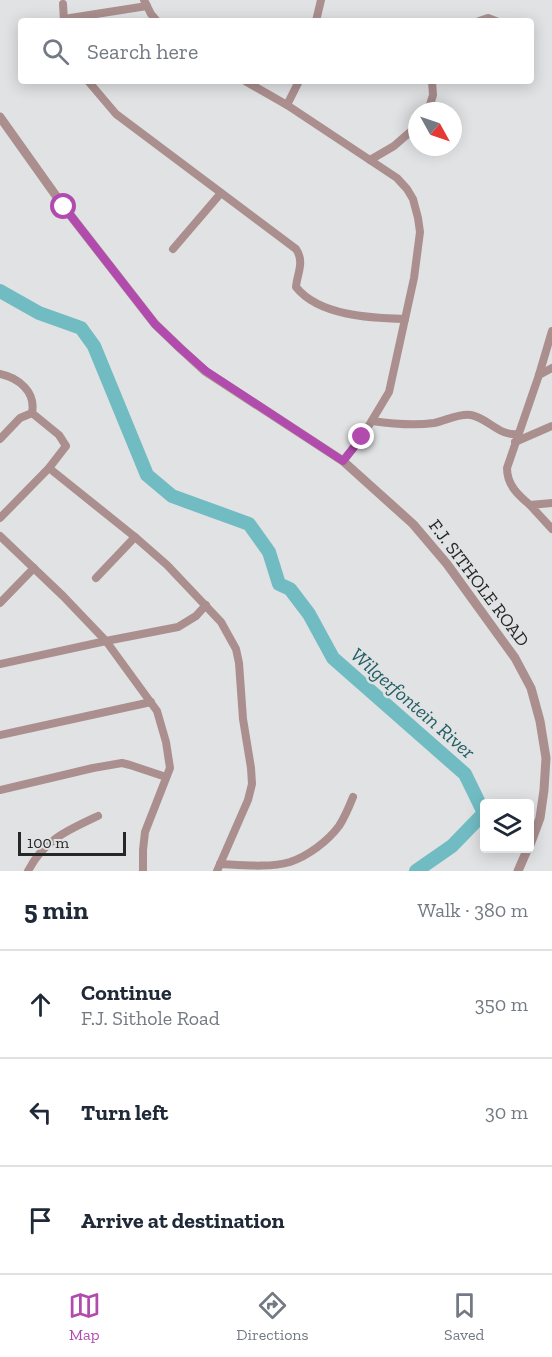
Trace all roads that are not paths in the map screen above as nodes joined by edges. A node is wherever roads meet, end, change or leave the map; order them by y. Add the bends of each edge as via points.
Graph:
1 (321, 0) edge
2 (146, 3) edge
3 (63, 4) dead end
4 (64, 18) edge
5 (74, 18) edge
6 (155, 18) edge
7 (317, 18) edge
8 (91, 84) edge
9 (250, 84) edge
10 (297, 84) edge
11 (432, 84) edge
12 (431, 102) edge
13 (287, 105) junction
14 (0, 117) edge
15 (408, 134) edge
16 (370, 160) junction
17 (221, 193) junction
18 (174, 249) dead end
19 (405, 319) junction
20 (552, 331) edge
21 (552, 368) edge
22 (0, 374) edge
23 (539, 375) junction
24 (32, 413) junction
25 (372, 421) junction
26 (552, 426) edge
27 (518, 434) junction
28 (0, 439) edge
29 (515, 442) junction
30 (343, 461) junction
31 (49, 468) junction
32 (552, 503) edge
33 (530, 505) junction
34 (0, 518) edge
35 (552, 529) edge
36 (0, 536) edge
37 (135, 537) junction
38 (34, 568) junction
39 (96, 578) dead end
40 (0, 603) edge
41 (206, 605) junction
42 (106, 641) junction
43 (0, 664) edge
44 (151, 702) junction
45 (0, 735) edge
46 (166, 777) junction
47 (0, 790) edge
48 (353, 797) dead end
49 (98, 816) dead end
50 (534, 834) edge
51 (526, 853) edge
52 (219, 867) edge
53 (28, 871) edge
54 (143, 871) edge
55 (518, 871) edge

1 - 7 street
2 - 5 street
2 - 6 street
3 - 4 street
8 - 17 street via 116,114
9 - 13 street
10 - 13 street
11 - 12 street
13 - 16 street
14 - 30 street, F.J. SITHOLE ROAD via 155,324 206,371
15 - 16 street
16 - 19 street via 397,177 407,189 418,218 420,232
17 - 18 street
17 - 19 street via 298,251 301,267 296,287 308,299 356,315
19 - 25 street via 389,392
20 - 23 street
21 - 23 street
22 - 24 street via 25,387 33,402
23 - 27 street
24 - 28 street via 21,418
24 - 31 street via 66,444
25 - 27 street via 424,424 467,414 508,434
25 - 30 street
26 - 29 street
27 - 29 street
29 - 33 street via 507,475 516,492
30 - 50 street, F.J. SITHOLE ROAD via 413,524 447,564 515,658 531,688 546,758 540,818
31 - 34 street
31 - 37 street
32 - 33 street
33 - 35 street
36 - 38 street
37 - 39 street
37 - 41 street
38 - 40 street
38 - 42 street
41 - 42 street via 178,627
41 - 52 street via 236,649 252,784
42 - 43 street
42 - 44 street
44 - 45 street
44 - 46 street via 170,758
46 - 47 street via 122,764
46 - 54 street via 145,832
48 - 52 street via 331,836 305,855 290,862
49 - 53 street via 51,841
51 - 55 street, F.J. SITHOLE ROAD

